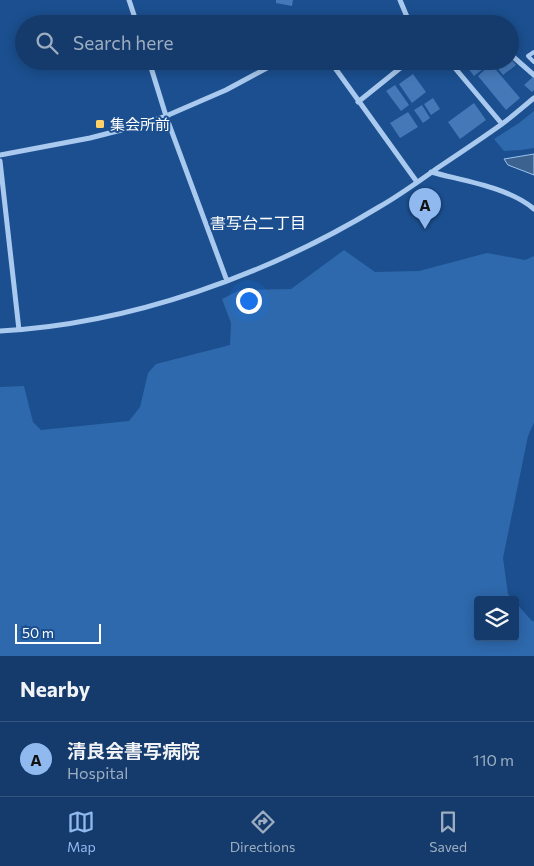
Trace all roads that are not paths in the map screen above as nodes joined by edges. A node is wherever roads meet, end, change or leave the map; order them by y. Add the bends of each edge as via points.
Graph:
1 (129, 0) edge
2 (400, 0) edge
3 (134, 15) edge
4 (406, 15) edge
5 (534, 52) edge
6 (519, 62) edge
7 (534, 62) edge
8 (152, 70) edge
9 (266, 70) edge
10 (336, 70) edge
11 (397, 70) edge
12 (457, 70) edge
13 (534, 75) edge
14 (534, 98) edge
15 (358, 102) junction
16 (166, 116) junction
17 (502, 124) junction
18 (0, 155) edge
19 (0, 161) edge
20 (431, 172) junction
21 (417, 182) junction
22 (534, 210) edge
23 (227, 281) junction
24 (20, 330) junction
25 (0, 332) edge

1 - 3 street
2 - 4 street
5 - 7 lane via 528,56
6 - 13 street
8 - 16 street
9 - 16 street
10 - 15 street
11 - 15 street
12 - 17 street
14 - 17 street
15 - 21 street
16 - 18 street via 90,138
16 - 23 street
17 - 20 street
19 - 24 street
20 - 21 street
20 - 22 street via 501,191
21 - 23 street via 326,237
23 - 24 street via 127,312
24 - 25 street

